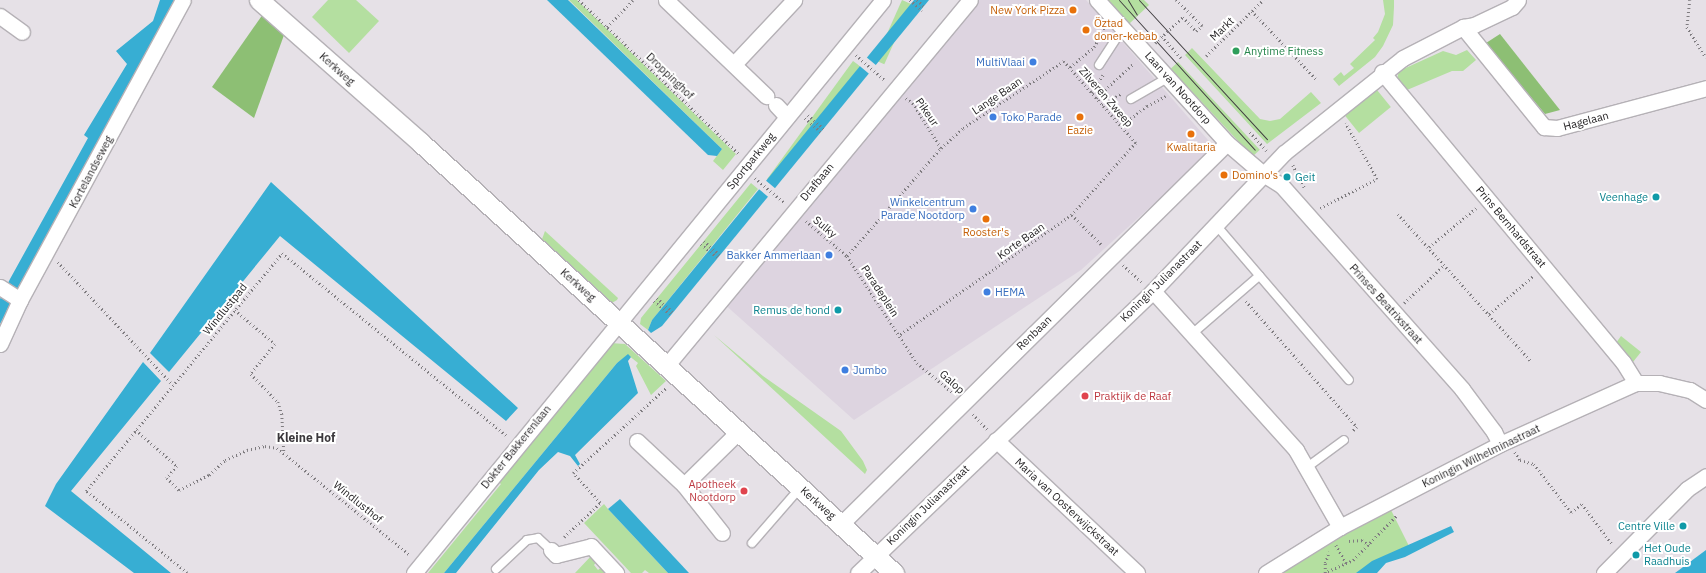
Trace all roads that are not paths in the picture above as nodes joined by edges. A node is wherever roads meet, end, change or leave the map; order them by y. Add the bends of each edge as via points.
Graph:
1 (183, 0) edge
2 (260, 0) edge
3 (666, 0) edge
4 (794, 0) edge
5 (883, 0) edge
6 (970, 0) edge
7 (1097, 0) edge
8 (1505, 0) edge
9 (1518, 0) edge
10 (0, 16) edge
11 (1463, 27) junction
12 (1124, 28) junction
13 (22, 32) dead end
14 (734, 64) junction
15 (1099, 65) dead end
16 (1382, 72) junction
17 (1168, 77) junction
18 (1706, 88) edge
19 (1131, 99) dead end
20 (788, 117) junction
21 (1227, 143) junction
22 (1262, 174) junction
23 (1216, 225) junction
24 (1259, 276) junction
25 (0, 287) edge
26 (1153, 291) junction
27 (18, 300) junction
28 (619, 322) junction
29 (1192, 334) junction
30 (0, 344) edge
31 (673, 370) junction
32 (1348, 380) dead end
33 (1636, 384) junction
34 (1706, 400) edge
35 (738, 431) junction
36 (996, 440) junction
37 (1344, 440) road end
38 (637, 441) dead end
39 (1504, 442) junction
40 (1306, 468) junction
41 (1706, 476) edge
42 (684, 485) junction
43 (801, 488) junction
44 (841, 524) junction
45 (722, 533) dead end
46 (1335, 536) junction
47 (752, 543) dead end
48 (551, 550) joint
49 (876, 556) junction
50 (417, 568) edge
51 (496, 570) dead end
52 (616, 573) edge
53 (858, 573) edge
54 (894, 573) edge
55 (1137, 573) edge
56 (1266, 573) edge
57 (1604, 573) edge

1 - 27 street, Kortelandseweg via 48,252
2 - 28 street, Kerkweg
3 - 14 street
4 - 14 street
5 - 20 street, Sportparkweg
6 - 31 street, Drafbaan via 794,210
7 - 12 street, Laan van Nootdorp
8 - 11 street, Koningin Julianastraat via 1470,15
9 - 11 street, Koningin Julianastraat via 1512,7 1474,25
10 - 13 street
11 - 16 street, Koningin Julianastraat via 1403,58
11 - 18 street, Hagelaan via 1544,127 1557,128
12 - 15 lane
12 - 17 street, Laan van Nootdorp
14 - 20 street
16 - 22 street, Koningin Julianastraat
16 - 33 street, Prins Bernhardstraat via 1622,362
17 - 19 lane
17 - 21 street, Laan van Nootdorp
20 - 28 street, Sportparkweg
21 - 22 street, Laan van Nootdorp
21 - 44 street, Renbaan
22 - 23 street, Koningin Julianastraat
22 - 39 street, Prinses Beatrixstraat via 1282,186 1462,389
23 - 24 lane
23 - 26 street, Koningin Julianastraat
24 - 29 lane
24 - 32 lane
25 - 27 street
26 - 29 street
26 - 36 street, Koningin Julianastraat
27 - 30 street, Kortelandseweg
28 - 31 street, Kerkweg
28 - 50 street, Dokter Bakkerenlaan
29 - 40 street via 1296,450
31 - 35 street, Kerkweg
33 - 34 street, Koningin Wilhelminastraat via 1660,384 1690,390
33 - 39 street, Koningin Wilhelminastraat
35 - 42 street
35 - 43 street, Kerkweg
36 - 49 street, Koningin Julianastraat
36 - 55 street, Maria van Oosterwijckstraat
37 - 40 lane
38 - 42 street
39 - 46 street, Koningin Wilhelminastraat
40 - 46 street
41 - 57 street via 1682,493
42 - 45 street
43 - 44 street, Kerkweg
43 - 47 lane
44 - 49 street, Kerkweg
46 - 56 street, Koningin Wilhelminastraat
48 - 51 lane via 538,538 527,540
48 - 52 street via 556,555 591,546
49 - 53 street, Koningin Julianastraat
49 - 54 street, Kerkweg

